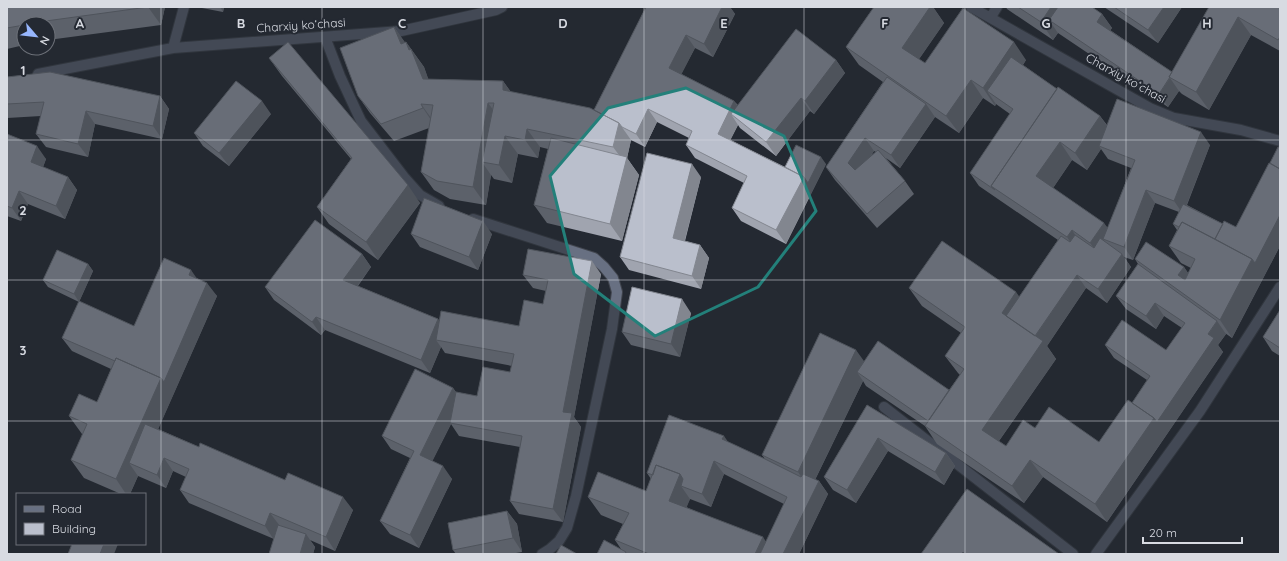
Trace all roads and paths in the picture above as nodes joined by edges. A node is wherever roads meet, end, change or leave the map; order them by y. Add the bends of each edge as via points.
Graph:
1 (184, 7) edge
2 (502, 7) edge
3 (971, 7) edge
4 (997, 7) edge
5 (991, 17) junction
6 (325, 37) junction
7 (173, 48) junction
8 (30, 76) edge
9 (1280, 141) edge
10 (450, 211) edge
11 (465, 216) edge
12 (1280, 287) edge
13 (884, 407) edge
14 (542, 554) edge
15 (1073, 554) edge
16 (1096, 554) edge

1 - 7 street
2 - 6 street, Charxiy koʻchasi via 401,31
3 - 5 street, Charxiy koʻchasi
4 - 5 street
5 - 9 street, Charxiy koʻchasi via 1168,116 1241,130
6 - 7 street, Charxiy koʻchasi
6 - 10 street via 361,121 420,195
7 - 8 street, Charxiy koʻchasi
11 - 14 street via 594,258 612,278 617,292 612,329 567,528 558,541
12 - 16 street via 1200,411
13 - 15 street

